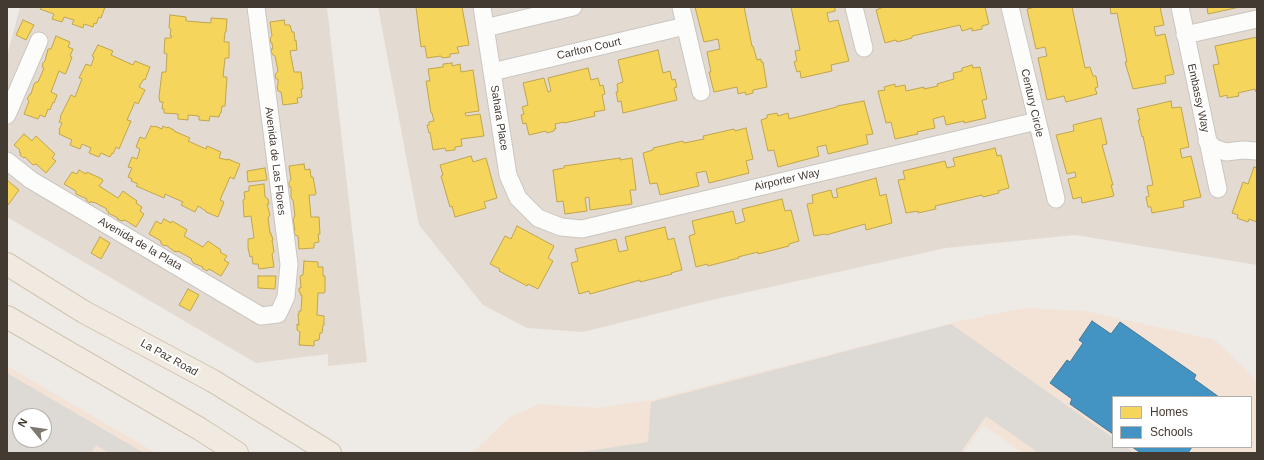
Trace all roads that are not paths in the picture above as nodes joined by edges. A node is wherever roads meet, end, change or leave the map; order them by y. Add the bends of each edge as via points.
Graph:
1 (256, 7) edge
2 (482, 7) edge
3 (573, 7) edge
4 (681, 7) edge
5 (854, 7) edge
6 (1010, 7) edge
7 (1180, 7) edge
8 (1257, 19) edge
9 (685, 26) junction
10 (485, 28) junction
11 (1185, 35) junction
12 (39, 41) dead end
13 (864, 48) dead end
14 (492, 72) junction
15 (701, 92) dead end
16 (7, 115) edge
17 (1037, 122) junction
18 (1207, 141) junction
19 (1257, 151) edge
20 (7, 161) edge
21 (1218, 189) dead end
22 (1056, 199) dead end
23 (538, 218) joint
24 (7, 264) edge
25 (278, 314) joint
26 (7, 316) edge
27 (238, 453) edge
28 (330, 453) edge

1 - 25 street, Avenida de Las Flores via 289,264 286,297
2 - 10 street, Sahara Place
3 - 10 street
4 - 9 street
5 - 13 street
6 - 17 street, Century Circle
7 - 11 street, Embassy Way
8 - 11 street
9 - 14 street, Carlton Court
9 - 15 street
10 - 14 street, Sahara Place
11 - 18 street, Embassy Way
12 - 16 street
14 - 23 street, Sahara Place via 508,175 518,198
17 - 22 street, Century Circle
17 - 23 street, Airporter Way via 582,229 561,227
18 - 19 street via 1214,148 1226,152
18 - 21 street, Embassy Way
20 - 25 street, Avenida de la Plata via 31,180 261,316
24 - 28 main road, La Paz Road via 84,312 213,382
26 - 27 main road

